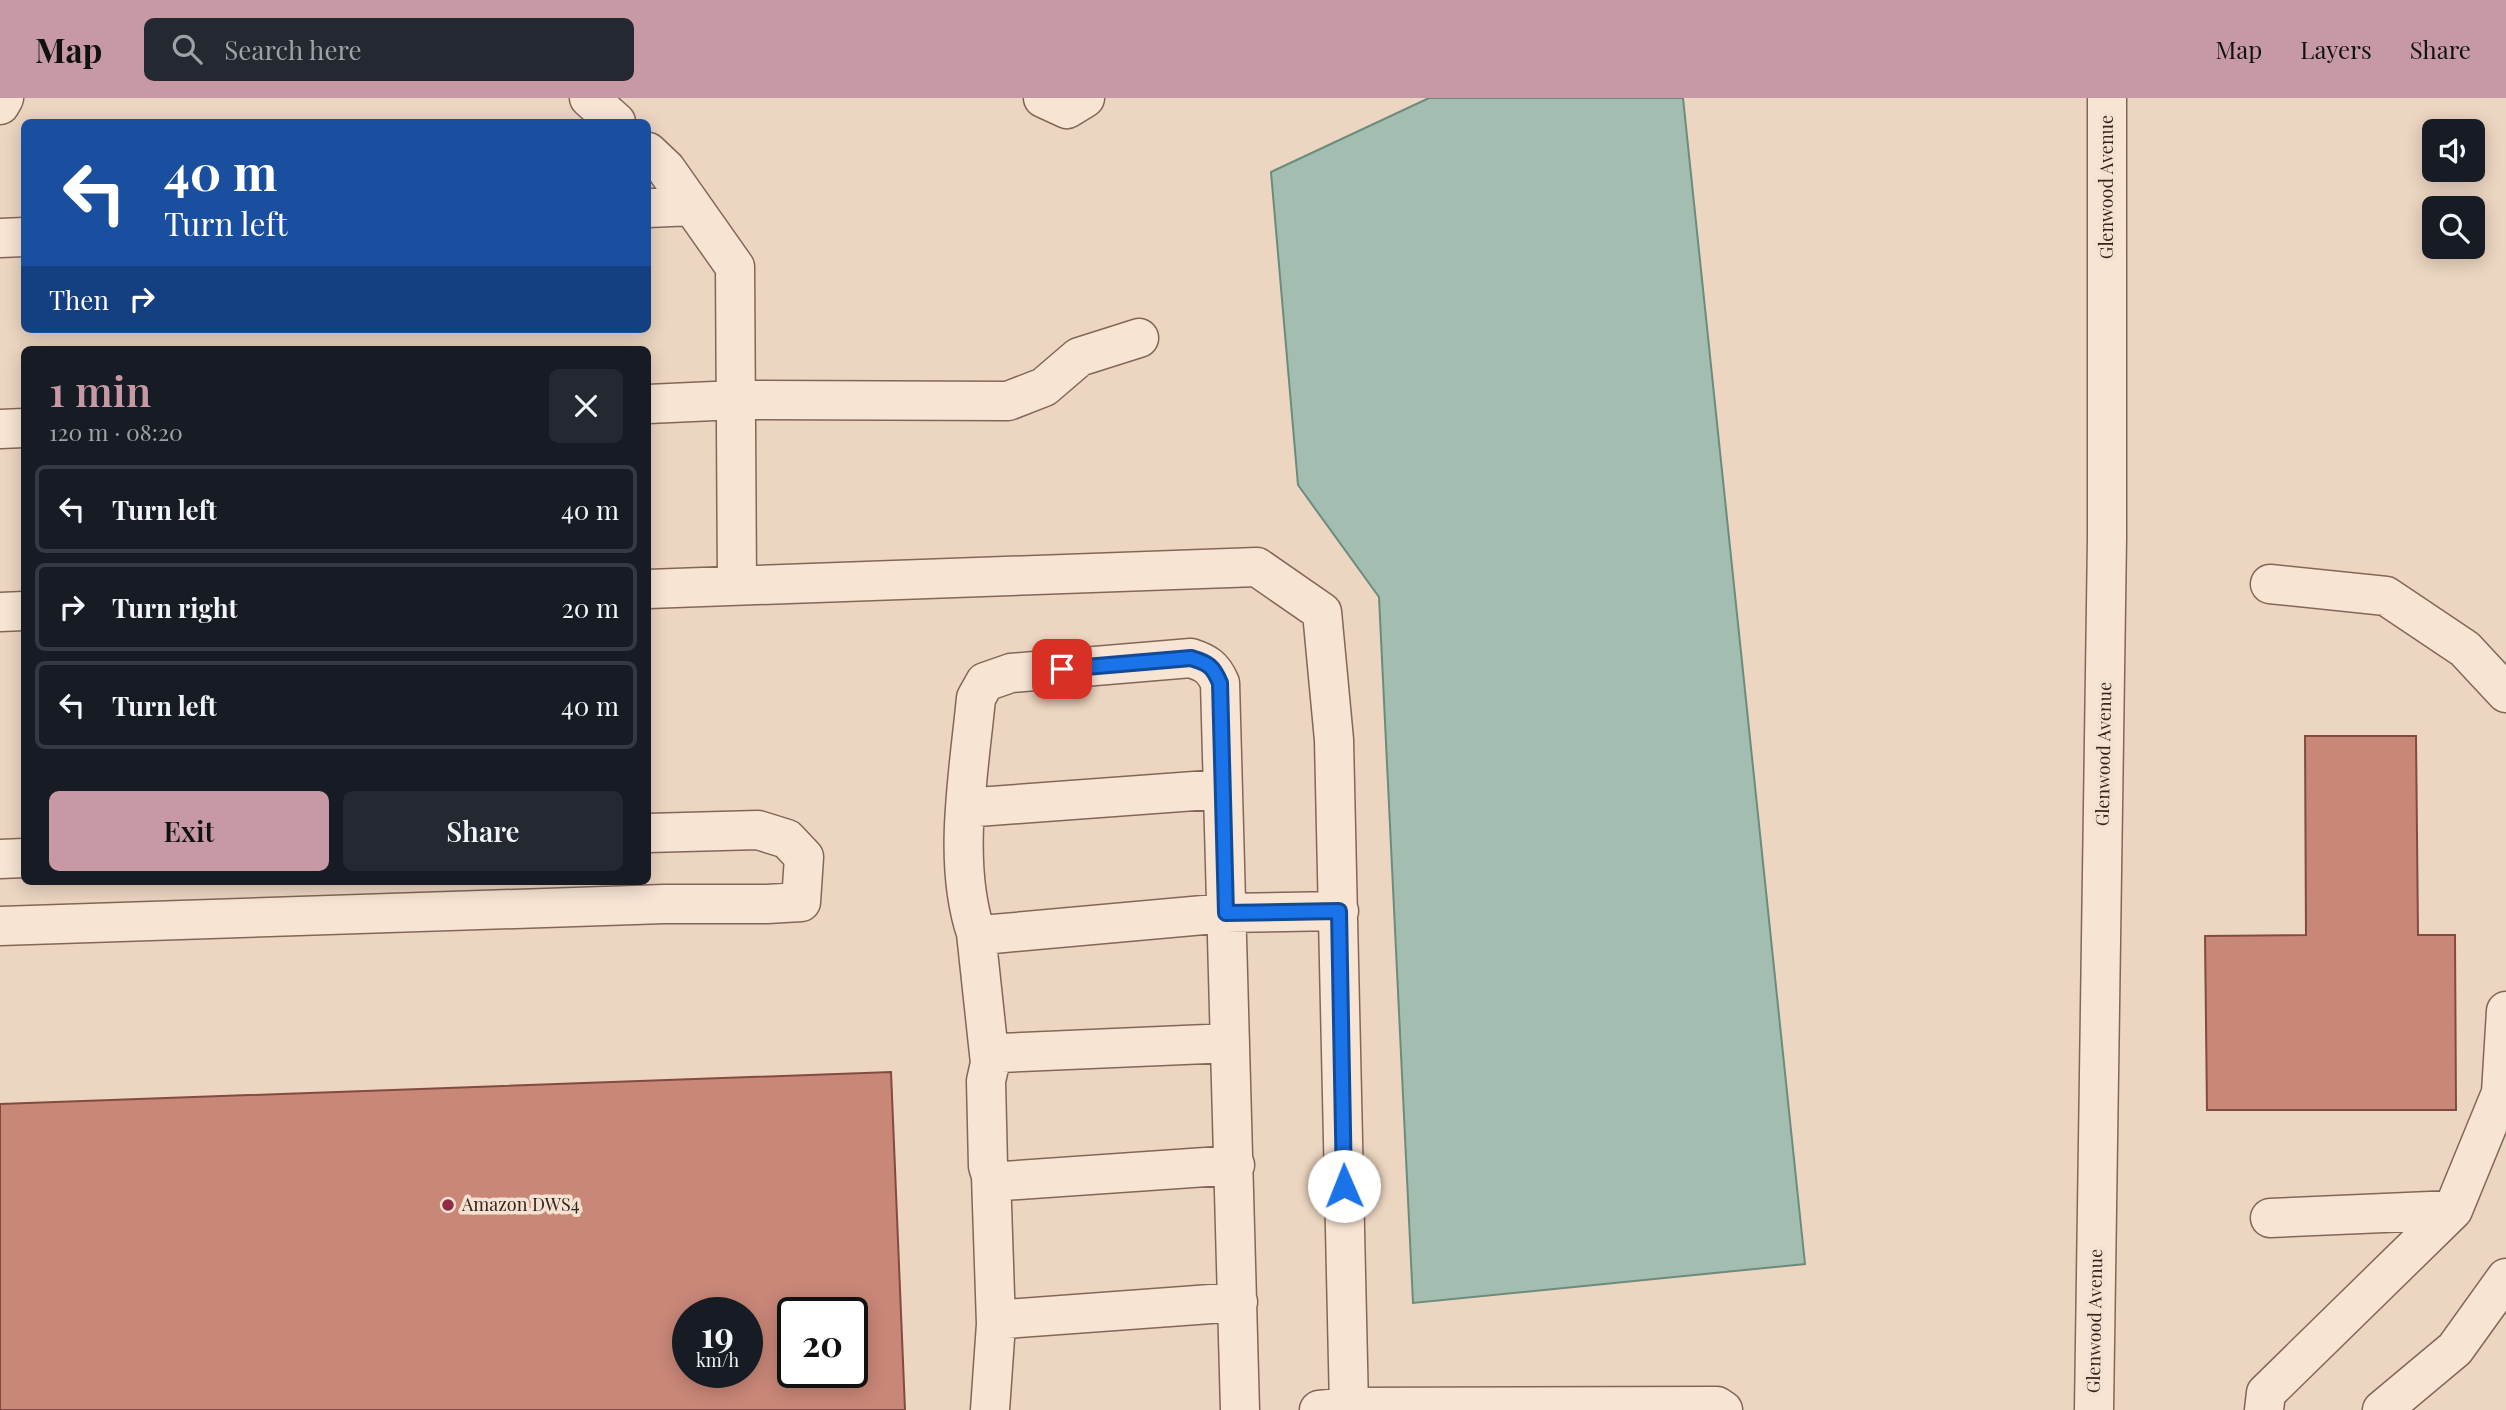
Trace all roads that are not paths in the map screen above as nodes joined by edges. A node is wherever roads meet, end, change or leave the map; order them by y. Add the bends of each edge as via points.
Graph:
1 (4, 98) edge
2 (589, 98) edge
3 (1043, 98) edge
4 (1085, 98) edge
5 (2107, 98) edge
6 (0, 105) edge
7 (613, 119) edge
8 (651, 155) edge
9 (692, 206) junction
10 (651, 208) edge
11 (21, 237) edge
12 (0, 238) edge
13 (1139, 338) dead end
14 (736, 400) junction
15 (651, 404) edge
16 (21, 428) edge
17 (0, 429) edge
18 (2270, 584) dead end
19 (737, 585) junction
20 (651, 589) edge
21 (21, 611) edge
22 (0, 612) edge
23 (2506, 693) edge
24 (1222, 789) junction
25 (965, 816) junction
26 (651, 833) edge
27 (21, 858) edge
28 (0, 859) edge
29 (1339, 911) junction
30 (1226, 913) junction
31 (0, 926) edge
32 (976, 933) junction
33 (2506, 1011) edge
34 (1230, 1043) junction
35 (990, 1063) junction
36 (1235, 1165) junction
37 (991, 1176) junction
38 (2453, 1210) junction
39 (2270, 1218) dead end
40 (2506, 1278) edge
41 (1238, 1302) junction
42 (996, 1325) junction
43 (1339, 1409) edge
44 (990, 1410) edge
45 (1240, 1410) edge
46 (1723, 1410) edge
47 (2094, 1410) edge
48 (2264, 1410) edge
49 (2382, 1410) edge

1 - 6 street
2 - 7 street
3 - 4 street via 1068,109
5 - 47 street, Glenwood Avenue via 2107,538
8 - 9 street
9 - 10 street
9 - 14 street via 735,267
11 - 12 street
13 - 14 street via 1079,357 1044,387 1008,401
14 - 15 street
14 - 19 street
16 - 17 street
18 - 23 street via 2386,596 2465,649
19 - 20 street
19 - 29 street via 1257,566 1322,612 1335,740
21 - 22 street
24 - 25 street via 977,807
24 - 25 street via 1220,683 1207,663 1191,658 1011,673 985,682 976,698
24 - 30 street
25 - 32 street via 969,915
26 - 31 street via 758,830 787,839 804,857 800,902
27 - 28 street
29 - 30 street
29 - 43 street
30 - 32 street
30 - 34 street
32 - 35 street
33 - 38 street via 2501,1093
34 - 35 street via 1001,1053
34 - 36 street
35 - 37 street via 986,1081
36 - 37 street via 1004,1181
36 - 41 street
37 - 42 street
38 - 39 street
38 - 48 street via 2266,1394
40 - 49 street via 2455,1349
41 - 42 street via 1006,1319
41 - 45 street
42 - 44 street
43 - 46 street via 1717,1406

